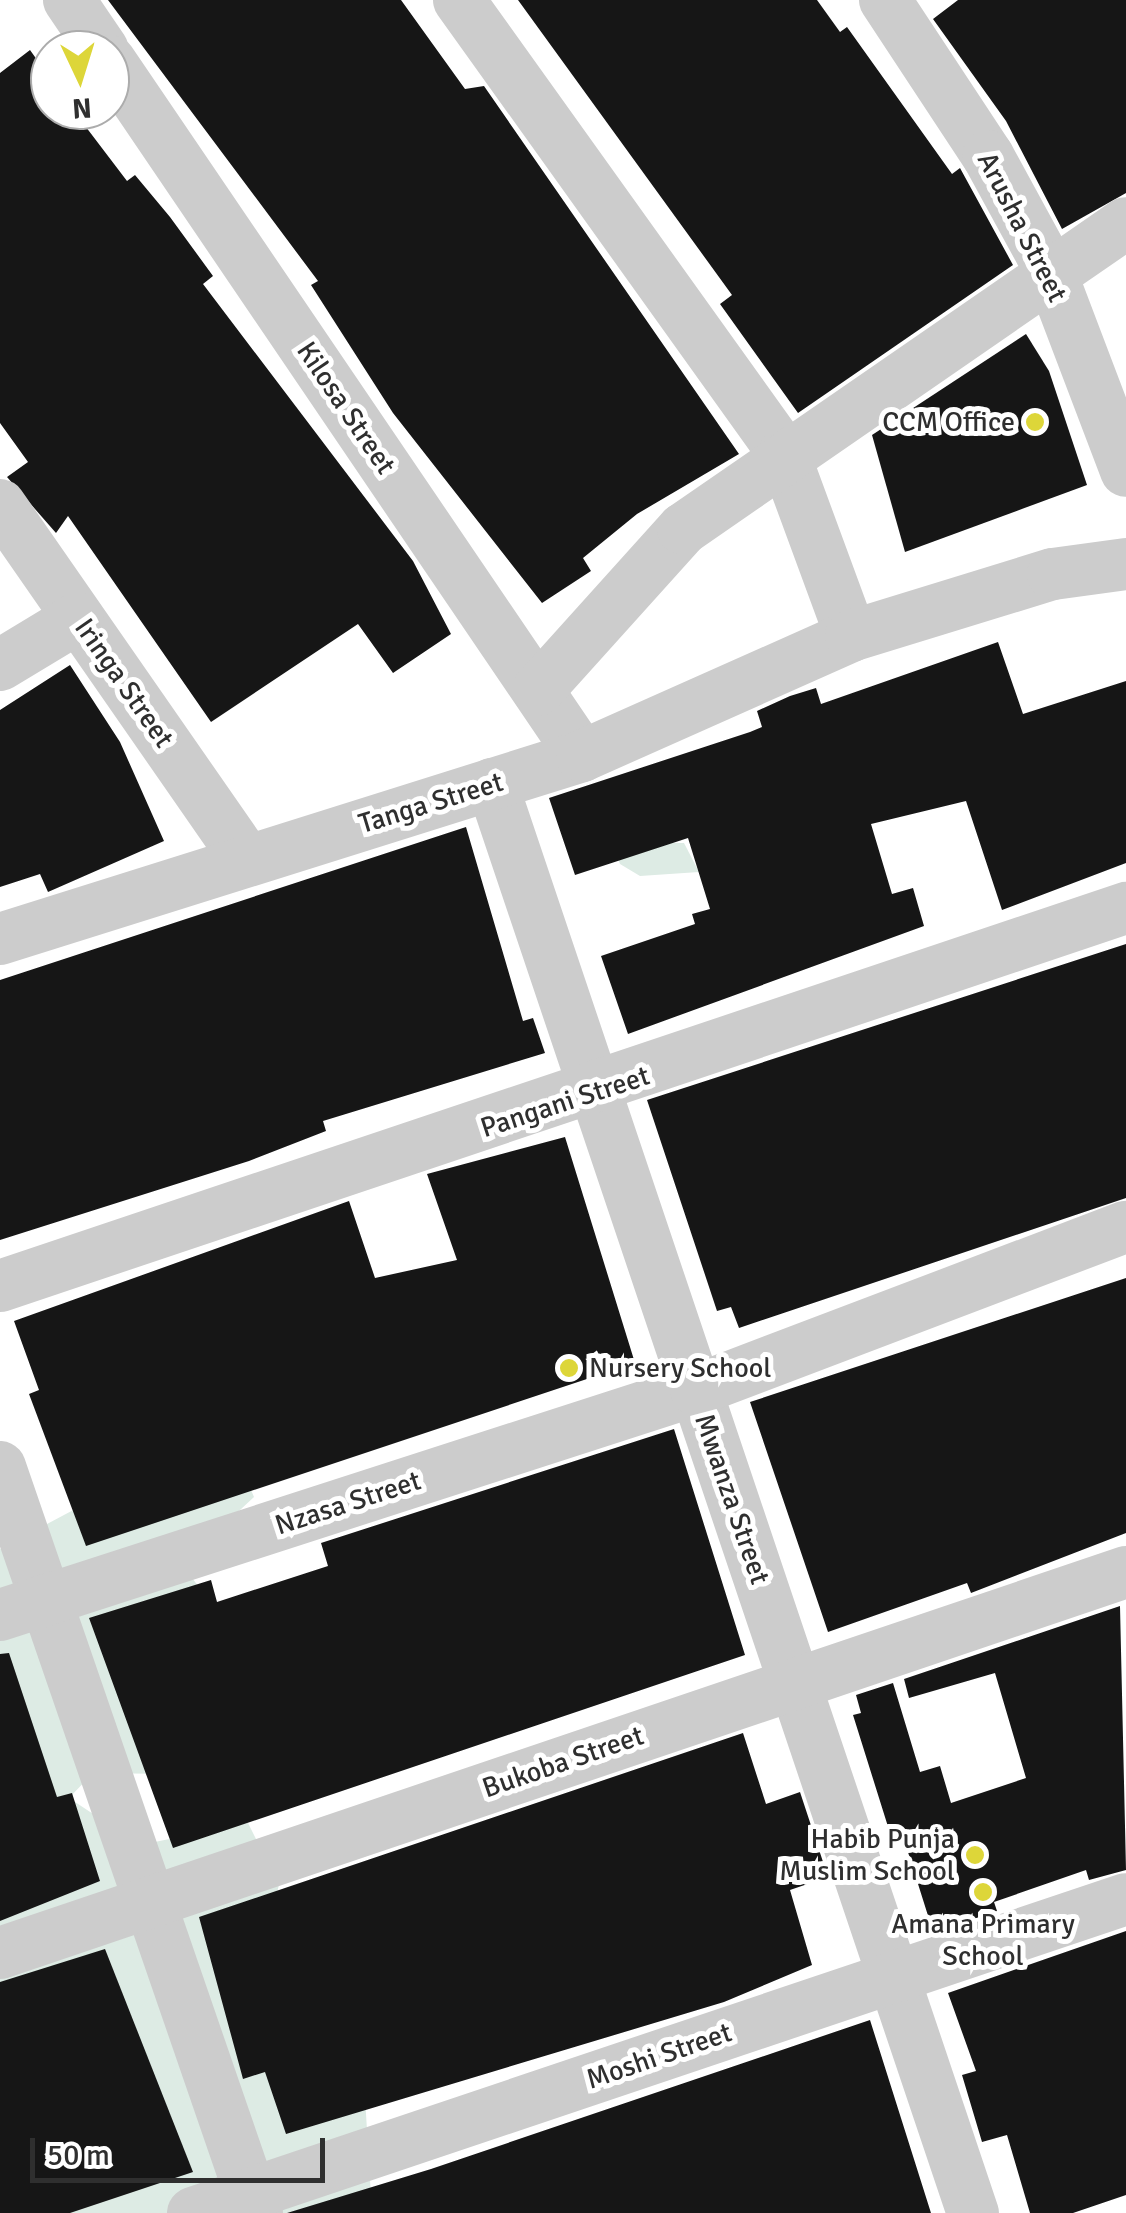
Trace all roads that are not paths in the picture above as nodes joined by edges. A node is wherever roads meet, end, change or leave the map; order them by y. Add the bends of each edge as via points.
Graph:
1 (69, 0) edge
2 (459, 0) edge
3 (902, 6) edge
4 (89, 30) edge
5 (130, 89) edge
6 (1126, 223) edge
7 (1049, 268) junction
8 (784, 454) junction
9 (1126, 470) edge
10 (0, 505) edge
11 (1126, 564) edge
12 (78, 618) junction
13 (851, 636) junction
14 (0, 665) edge
15 (538, 690) junction
16 (582, 756) junction
17 (492, 784) junction
18 (247, 861) junction
19 (1126, 908) edge
20 (0, 938) edge
21 (596, 1092) junction
22 (1126, 1227) edge
23 (0, 1286) edge
24 (696, 1390) junction
25 (0, 1467) edge
26 (1126, 1572) edge
27 (23, 1607) edge
28 (795, 1684) junction
29 (1126, 1899) edge
30 (150, 1902) junction
31 (0, 1953) edge
32 (894, 1978) junction
33 (254, 2203) edge
34 (193, 2213) edge
35 (973, 2213) edge

1 - 4 street
2 - 8 street
3 - 7 street, Arusha Street
5 - 15 street, Kilosa Street
6 - 7 street
7 - 8 street
7 - 9 street, Arusha Street
8 - 13 street
8 - 15 street via 684,530
10 - 12 street, Iringa Street
11 - 13 street, Tanga Street via 1053,574
12 - 14 street
12 - 18 street, Iringa Street
13 - 16 street, Tanga Street
15 - 16 street, Kilosa Street
16 - 17 street, Tanga Street
17 - 18 street, Tanga Street
17 - 21 street, Mwanza Street
18 - 20 street, Tanga Street
19 - 21 street, Pangani Street
21 - 23 street, Pangani Street
21 - 24 street, Mwanza Street
22 - 24 street
24 - 27 street, Nzasa Street
24 - 28 street, Mwanza Street
25 - 27 street
26 - 28 street, Bukoba Street
27 - 30 street
28 - 30 street, Bukoba Street
28 - 32 street, Mwanza Street
29 - 32 street, Moshi Street
30 - 31 street, Bukoba Street
30 - 33 street
32 - 33 street, Moshi Street
32 - 35 street, Mwanza Street
33 - 34 street, Moshi Street

